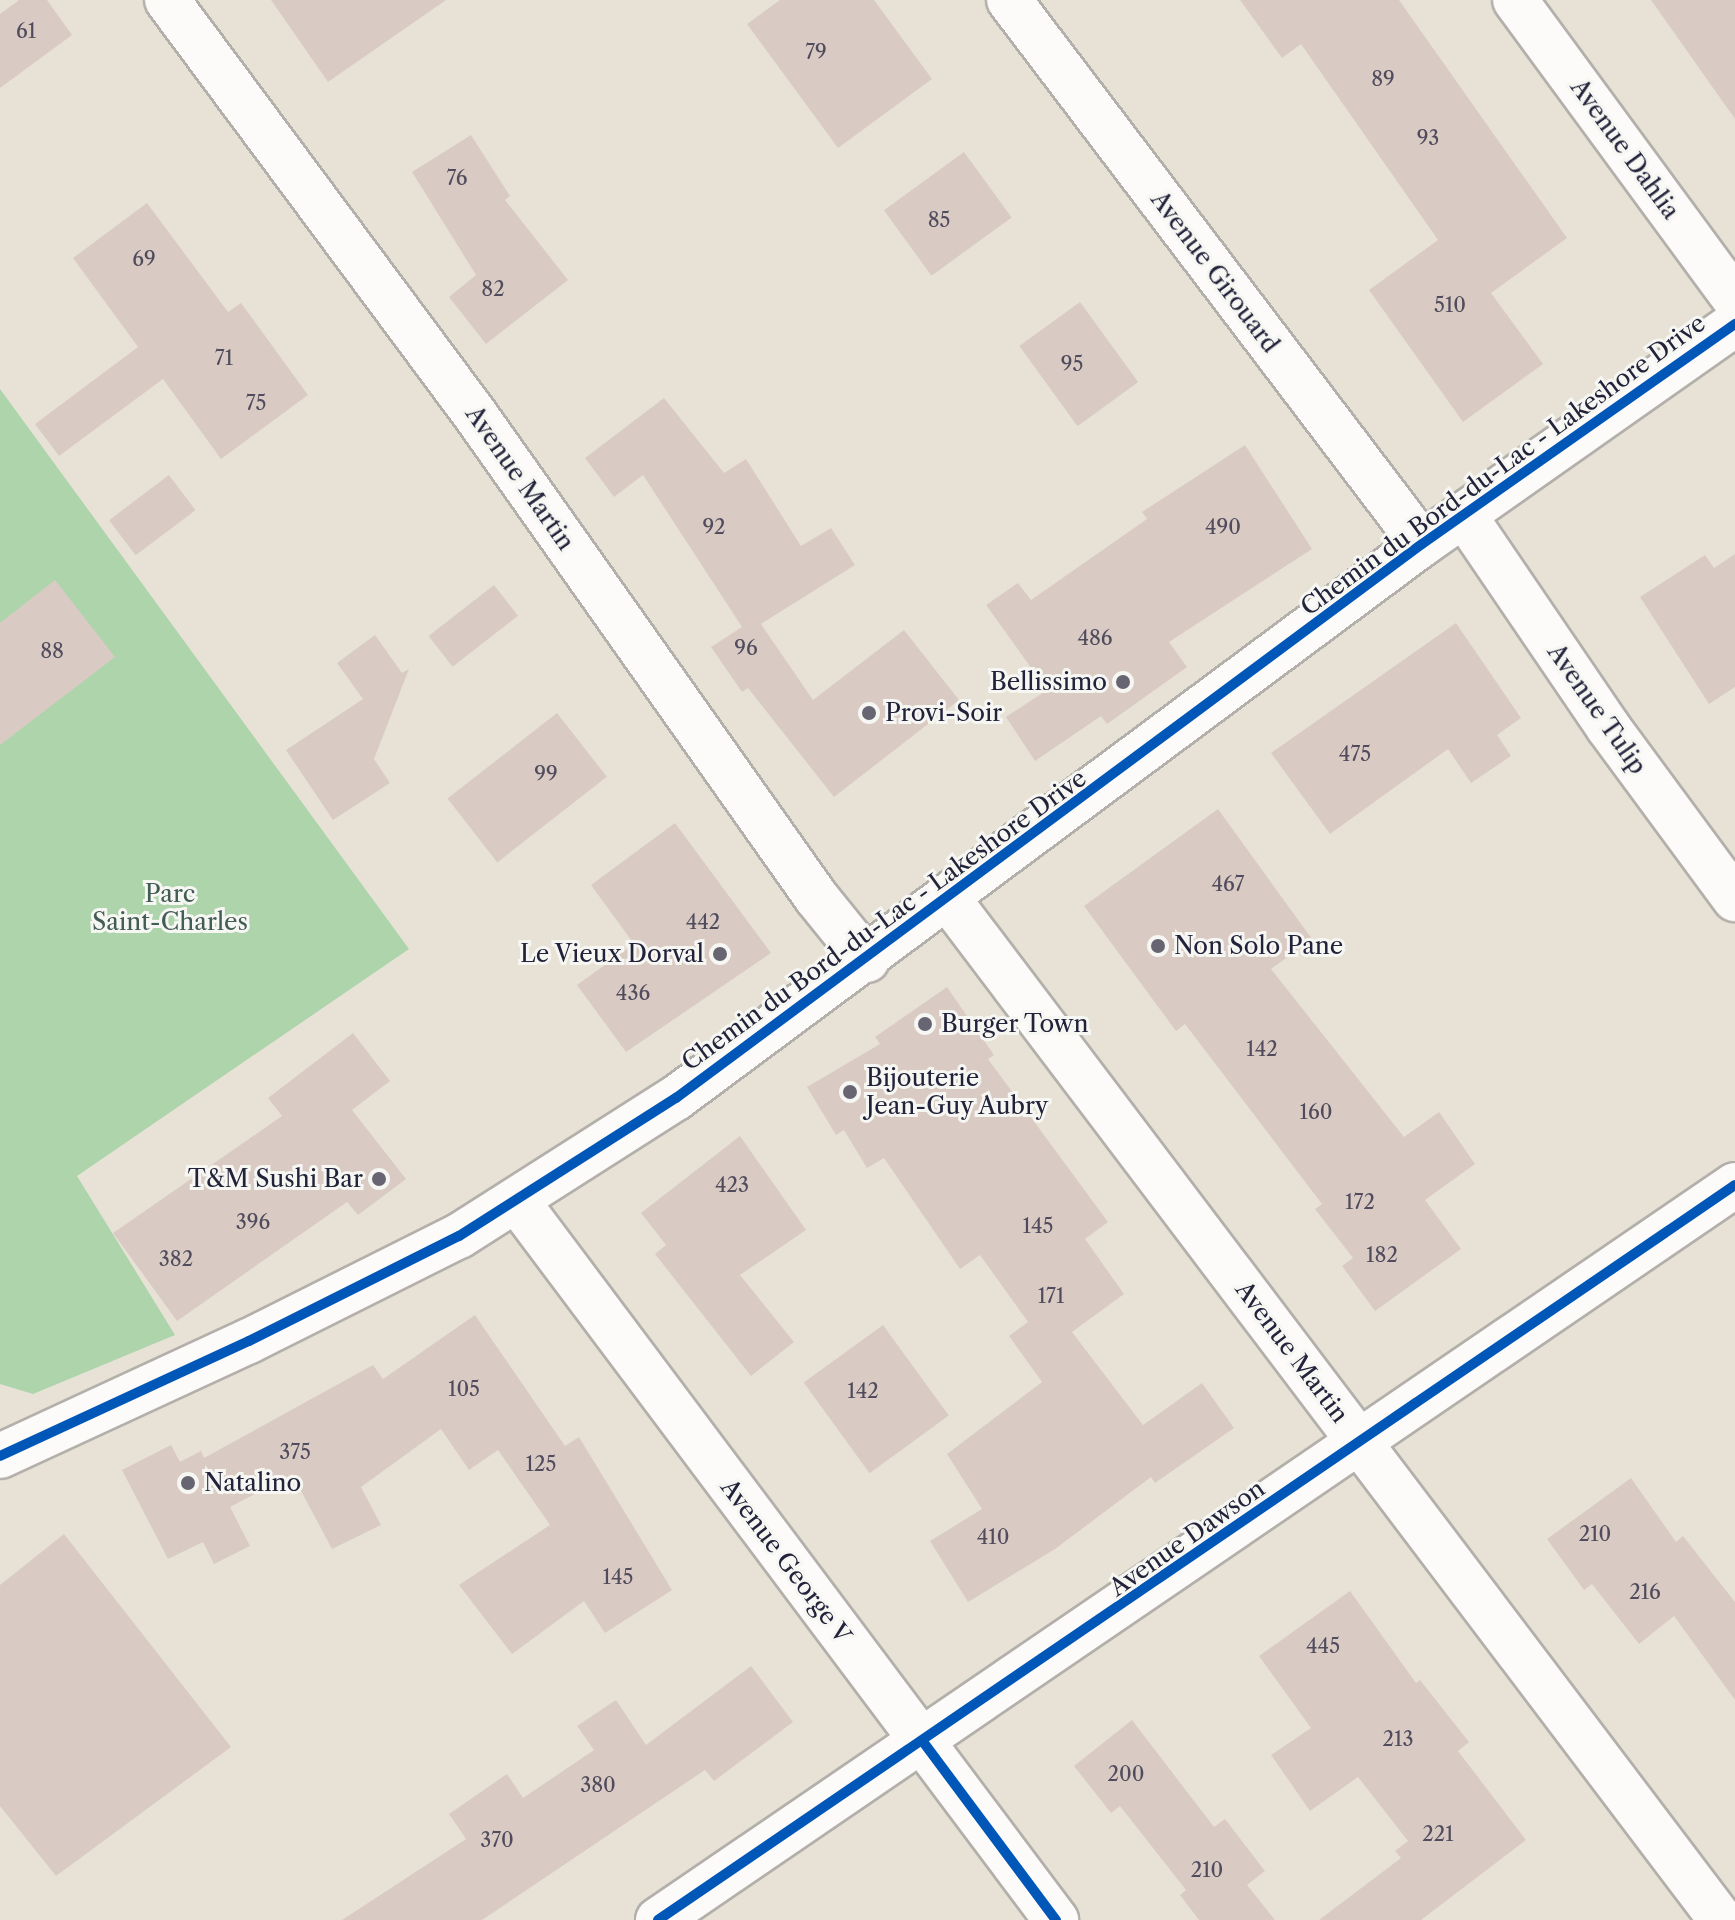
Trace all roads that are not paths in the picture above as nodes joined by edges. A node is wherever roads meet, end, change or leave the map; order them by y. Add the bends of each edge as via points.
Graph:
1 (167, 0) edge
2 (1009, 0) edge
3 (1515, 0) edge
4 (1735, 299) edge
5 (1735, 324) edge
6 (1464, 515) junction
7 (1422, 544) junction
8 (1735, 899) edge
9 (949, 900) junction
10 (867, 960) junction
11 (1735, 1185) edge
12 (517, 1201) junction
13 (1360, 1443) junction
14 (5, 1452) edge
15 (924, 1743) junction
16 (658, 1920) edge
17 (1056, 1920) edge
18 (1721, 1920) edge

1 - 10 street, Avenue Martin via 474,413 816,897
2 - 7 street, Avenue Girouard
3 - 4 street, Avenue Dahlia
5 - 6 street, Chemin du Bord-du-Lac - Lakeshore Drive
6 - 7 street, Chemin du Bord-du-Lac - Lakeshore Drive
6 - 8 street, Avenue Tulip via 1608,727
7 - 9 street, Chemin du Bord-du-Lac - Lakeshore Drive
9 - 10 street, Chemin du Bord-du-Lac - Lakeshore Drive
9 - 13 street, Avenue Martin
10 - 12 street, Chemin du Bord-du-Lac - Lakeshore Drive via 676,1098
11 - 13 street, Avenue Dawson
12 - 14 street, Chemin du Bord-du-Lac - Lakeshore Drive via 410,1262
12 - 15 street, Avenue George V
13 - 15 street, Avenue Dawson
13 - 18 street, Avenue Martin
15 - 16 street, Avenue Dawson
15 - 17 street, Avenue George V

